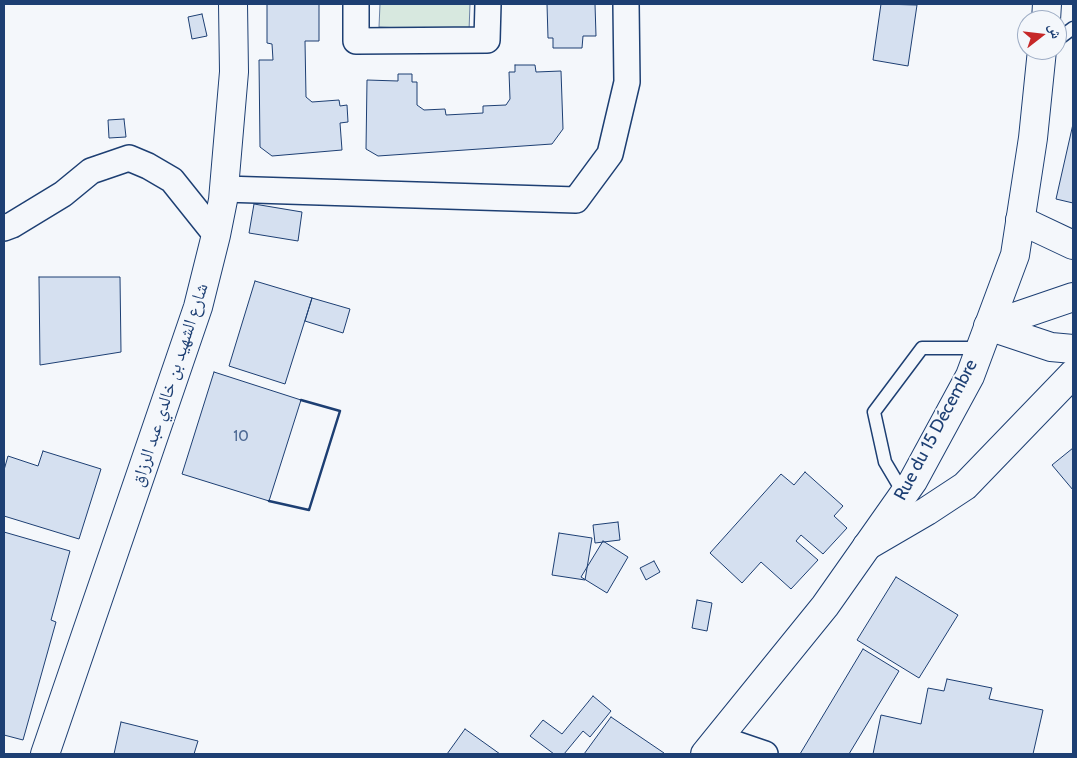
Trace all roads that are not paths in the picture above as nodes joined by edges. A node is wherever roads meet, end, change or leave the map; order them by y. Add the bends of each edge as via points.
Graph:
1 (233, 4) edge
2 (356, 4) edge
3 (488, 4) edge
4 (626, 4) edge
5 (1044, 60) edge
6 (224, 189) junction
7 (1020, 220) junction
8 (4, 228) edge
9 (216, 234) junction
10 (1073, 245) edge
11 (1073, 297) edge
12 (984, 337) junction
13 (1073, 348) edge
14 (1073, 374) edge
15 (904, 494) junction
16 (867, 546) junction
17 (712, 746) edge
18 (45, 754) edge
19 (765, 754) edge

1 - 6 main road, شارع الشهيد بن خالدي عبد الرزاق via 234,72
2 - 3 street via 356,41 488,40
4 - 6 street via 627,82 610,154 576,200
5 - 7 main road, Rue du 15 Décembre
6 - 9 main road, شارع الشهيد بن خالدي عبد الرزاق
7 - 10 main road
7 - 12 main road, Rue du 15 Décembre via 1015,255
8 - 9 street via 63,194 91,171 129,158 172,180
9 - 18 main road, شارع الشهيد بن خالدي عبد الرزاق via 198,307
11 - 12 main road
12 - 13 main road via 1051,348
12 - 15 main road, Rue du 15 Décembre via 970,376
12 - 15 lane via 922,348 874,412 885,462
14 - 16 main road via 965,486
15 - 16 main road, Rue du 15 Décembre
16 - 17 main road, Rue du 15 Décembre via 825,606
17 - 19 street

